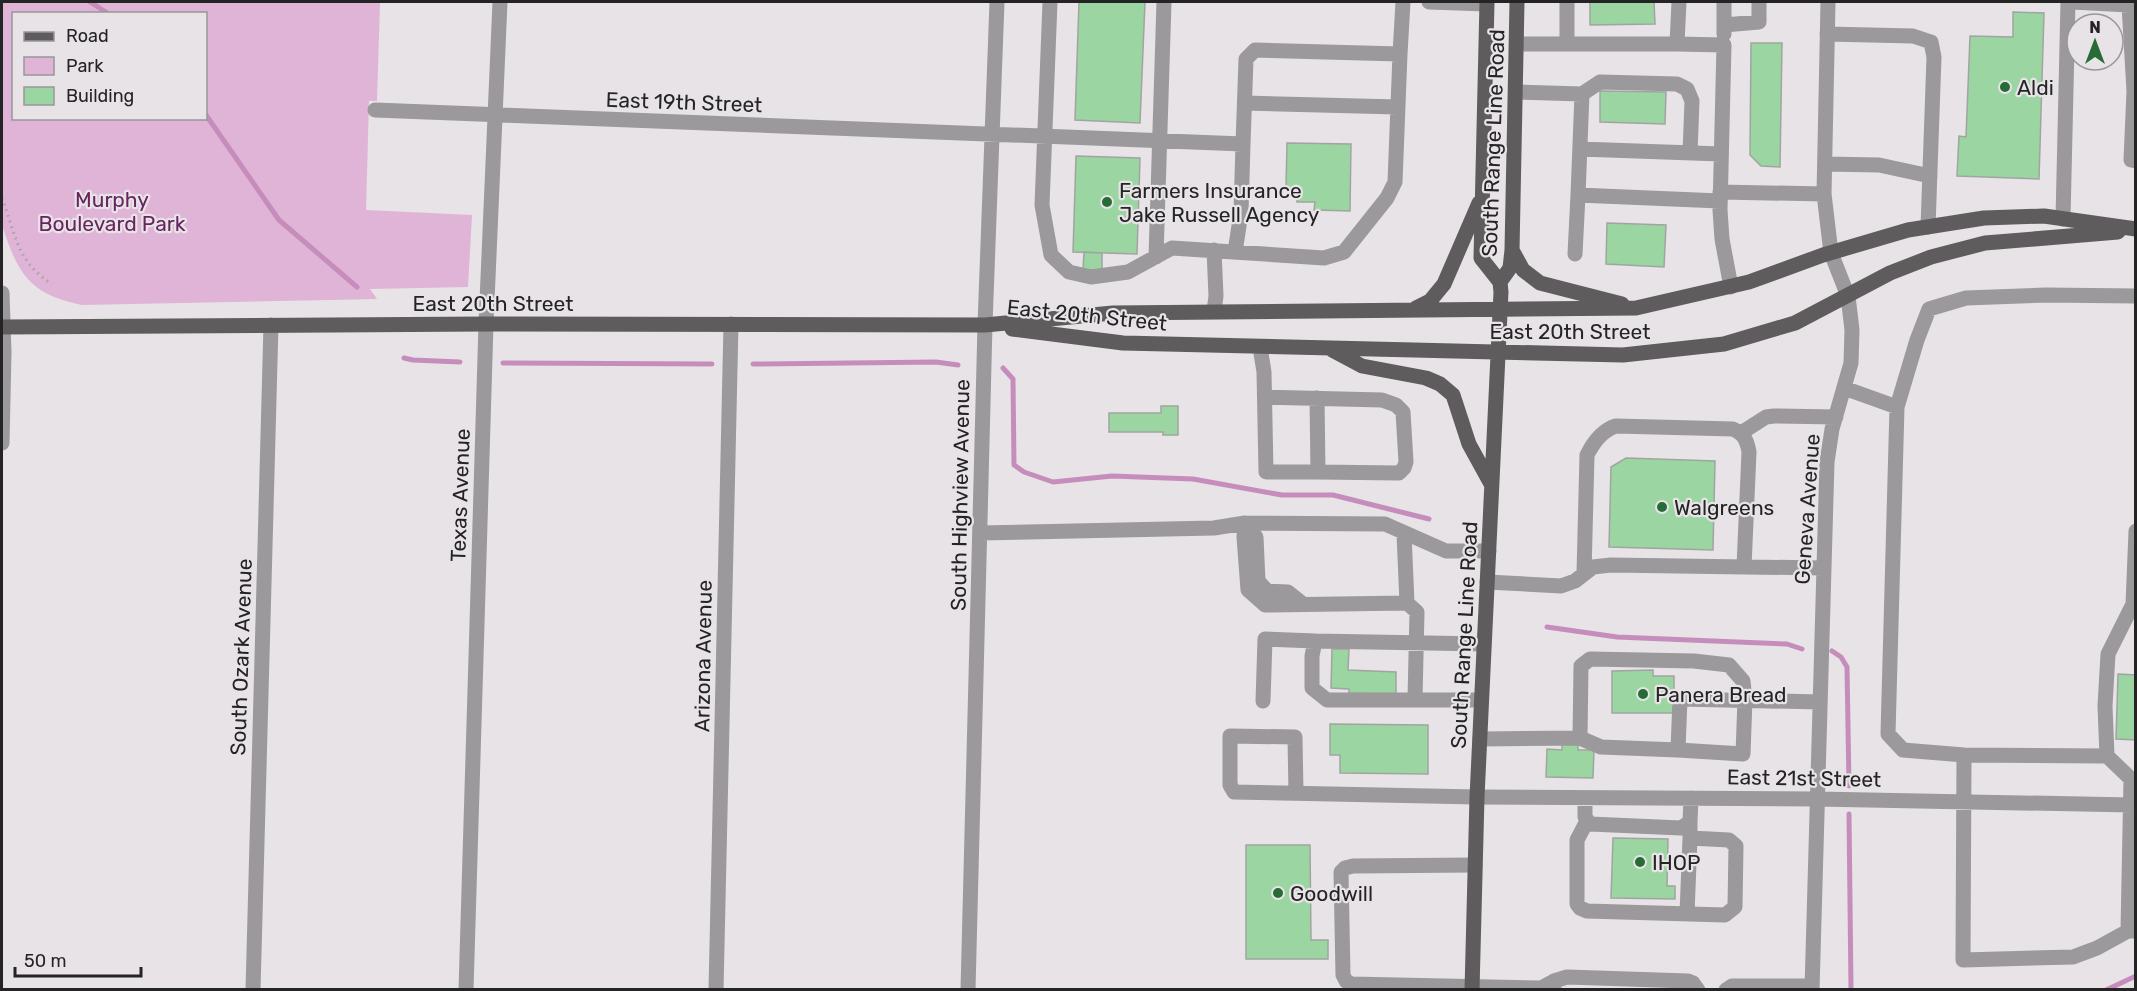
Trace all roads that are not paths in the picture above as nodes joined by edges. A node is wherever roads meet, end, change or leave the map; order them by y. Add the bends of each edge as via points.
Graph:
1 (500, 2) edge
2 (997, 2) edge
3 (1050, 2) edge
4 (1164, 2) edge
5 (1403, 2) edge
6 (1429, 2) edge
7 (1517, 2) edge
8 (1568, 2) edge
9 (1679, 2) edge
10 (1724, 2) edge
11 (1759, 2) edge
12 (1828, 2) edge
13 (2070, 2) edge
14 (1486, 3) edge
15 (2132, 4) edge
16 (1724, 25) junction
17 (1827, 34) junction
18 (1568, 43) junction
19 (1517, 44) junction
20 (1677, 44) junction
21 (1724, 45) junction
22 (1400, 54) junction
23 (2135, 91) edge
24 (1516, 92) junction
25 (1582, 94) junction
26 (1245, 103) junction
27 (1398, 107) junction
28 (375, 110) dead end
29 (495, 115) junction
30 (992, 135) junction
31 (1044, 137) junction
32 (1160, 141) junction
33 (1243, 144) junction
34 (1580, 149) junction
35 (1690, 153) junction
36 (1721, 154) junction
37 (2136, 160) edge
38 (1825, 164) junction
39 (1930, 176) junction
40 (1824, 194) junction
41 (1578, 195) junction
42 (1720, 196) junction
43 (1482, 198) junction
44 (2063, 219) junction
45 (1929, 227) junction
46 (2136, 230) edge
47 (1214, 250) junction
48 (1512, 250) junction
49 (1235, 252) junction
50 (1831, 253) junction
51 (1575, 254) dead end
52 (1156, 257) junction
53 (1500, 282) junction
54 (1731, 287) junction
55 (2, 293) edge
56 (1848, 296) junction
57 (2136, 296) edge
58 (1636, 308) junction
59 (1412, 309) junction
60 (1500, 309) junction
61 (1214, 311) junction
62 (486, 324) junction
63 (731, 324) junction
64 (271, 325) junction
65 (985, 325) junction
66 (3, 327) edge
67 (1260, 347) junction
68 (1330, 349) junction
69 (1498, 352) junction
70 (1844, 388) junction
71 (1265, 398) junction
72 (1317, 398) junction
73 (1898, 407) junction
74 (1836, 417) junction
75 (1741, 433) junction
76 (2, 443) edge
77 (1318, 472) junction
78 (1492, 485) junction
79 (1246, 526) junction
80 (2136, 531) edge
81 (980, 533) junction
82 (1404, 534) junction
83 (1489, 551) junction
84 (1744, 567) junction
85 (1824, 568) junction
86 (1584, 574) junction
87 (1487, 582) junction
88 (1407, 603) junction
89 (1314, 641) junction
90 (1417, 644) junction
91 (1484, 644) junction
92 (1415, 699) junction
93 (1746, 699) junction
94 (1481, 700) junction
95 (1263, 701) dead end
96 (1820, 702) junction
97 (1580, 738) junction
98 (1480, 739) junction
99 (1678, 750) junction
100 (1964, 755) junction
101 (2107, 756) junction
102 (1296, 793) junction
103 (1477, 797) junction
104 (1585, 798) junction
105 (1691, 798) junction
106 (1817, 799) junction
107 (1963, 802) junction
108 (2132, 805) junction
109 (1587, 821) junction
110 (1690, 822) junction
111 (1690, 838) junction
112 (1475, 865) junction
113 (1687, 914) junction
114 (2132, 931) edge
115 (1340, 985) edge
116 (1554, 985) edge
117 (1695, 986) edge
118 (1472, 987) edge
119 (1758, 988) edge
120 (1812, 988) edge
121 (253, 990) edge
122 (466, 990) edge
123 (716, 990) edge
124 (968, 990) edge
125 (1726, 990) edge

1 - 29 street, Texas Avenue
2 - 30 street, South Highview Avenue
3 - 31 street
4 - 32 street
5 - 22 street
6 - 14 street
7 - 19 main road, South Range Line Road
8 - 18 street
9 - 20 street
10 - 16 street
11 - 16 street via 1759,21
12 - 17 street, Geneva Avenue
13 - 15 street
13 - 44 street
14 - 43 main road, South Range Line Road
15 - 23 street
16 - 21 street
17 - 38 street, Geneva Avenue
17 - 39 street via 1913,36 1931,42 1934,57
18 - 19 street
18 - 20 street
19 - 24 main road, South Range Line Road
20 - 21 street
21 - 36 street
22 - 26 street via 1255,50 1246,59
22 - 27 street
23 - 37 street via 2131,160
24 - 25 street
24 - 48 main road, South Range Line Road
25 - 34 street
25 - 35 street via 1600,82 1677,84 1687,88 1692,101
26 - 27 street
26 - 33 street
27 - 49 street via 1395,182 1344,252 1324,258
28 - 29 street, East 19th Street
29 - 30 street, East 19th Street
29 - 62 street, Texas Avenue
30 - 31 street, East 19th Street
30 - 65 street, South Highview Avenue
31 - 32 street, East 19th Street
31 - 52 street via 1042,205 1051,255 1070,272 1091,277 1128,272
32 - 33 street, East 19th Street
32 - 52 street
33 - 49 street via 1241,213
34 - 35 street
34 - 41 street
35 - 36 street
36 - 42 street
38 - 39 street via 1879,165
38 - 40 street, Geneva Avenue
39 - 45 street
40 - 42 street
40 - 50 street, Geneva Avenue
41 - 42 street
41 - 51 street
42 - 54 street via 1722,239
43 - 53 main road, South Range Line Road via 1481,258
43 - 59 main road via 1444,284 1430,301
44 - 45 main road, East 20th Street via 1984,218
44 - 46 main road, East 20th Street
45 - 50 main road, East 20th Street
46 - 56 main road, East 20th Street via 1985,243 1930,257
47 - 49 street
47 - 52 street via 1172,248
47 - 61 street
48 - 53 main road, South Range Line Road via 1510,268
48 - 58 main road via 1523,270 1540,283
50 - 54 main road, East 20th Street
50 - 56 street, Geneva Avenue
53 - 60 main road, South Range Line Road
54 - 58 main road, East 20th Street
55 - 66 street
56 - 69 main road, East 20th Street via 1795,323 1724,344 1623,355
56 - 70 street, Geneva Avenue via 1851,363
57 - 73 street via 1966,298 1929,309
58 - 60 main road, East 20th Street
59 - 60 main road, East 20th Street
59 - 61 main road, East 20th Street
60 - 69 main road, South Range Line Road
61 - 65 main road, East 20th Street via 1113,313
62 - 63 main road, East 20th Street
62 - 64 main road, East 20th Street
62 - 122 street, Texas Avenue
63 - 65 main road, East 20th Street
63 - 123 street, Arizona Avenue
64 - 66 main road, East 20th Street
64 - 121 street, South Ozark Avenue
65 - 67 main road, East 20th Street via 1123,343
65 - 81 street, South Highview Avenue
66 - 76 street
67 - 68 main road, East 20th Street
67 - 71 street
68 - 69 main road, East 20th Street
68 - 78 main road via 1362,366 1440,384 1453,395 1469,444
69 - 78 main road, South Range Line Road
70 - 73 street
70 - 74 street, Geneva Avenue
71 - 72 street
71 - 77 street via 1266,472
72 - 77 street
72 - 77 street via 1382,400 1396,405 1403,412 1406,462 1399,473
73 - 100 street via 1888,734 1903,750
74 - 75 street via 1766,417
74 - 85 street, Geneva Avenue via 1827,462
75 - 84 street via 1749,452
75 - 86 street via 1733,429 1608,429 1587,455
78 - 83 main road, South Range Line Road
79 - 81 street
79 - 82 street via 1385,524
79 - 88 street via 1248,590 1265,605
80 - 101 street via 2133,604 2108,654
81 - 124 street, South Highview Avenue
82 - 83 street via 1446,551
82 - 88 street
83 - 87 main road, South Range Line Road
84 - 85 street
84 - 86 street via 1611,565 1593,567
85 - 96 street, Geneva Avenue
86 - 87 street via 1561,586
87 - 91 main road, South Range Line Road
88 - 90 street via 1417,612
89 - 90 street
89 - 92 street via 1312,688 1327,700
89 - 95 street via 1265,639
90 - 91 street
90 - 92 street
91 - 94 main road, South Range Line Road
92 - 94 street
93 - 96 street
93 - 97 street via 1743,681 1729,665 1590,659 1581,666
93 - 99 street via 1680,699
93 - 99 street via 1743,754
94 - 98 main road, South Range Line Road
96 - 106 street, Geneva Avenue
97 - 98 street
97 - 99 street via 1601,747
98 - 103 main road, South Range Line Road
100 - 101 street
100 - 107 street
101 - 108 street via 2131,779
102 - 102 street, East 21st Street via 1234,792 1230,785 1230,736 1295,737
102 - 103 street, East 21st Street
103 - 104 street, East 21st Street
103 - 112 main road, South Range Line Road
104 - 105 street, East 21st Street
104 - 109 street
105 - 106 street, East 21st Street
105 - 110 street
106 - 107 street, East 21st Street
106 - 120 street, Geneva Avenue
107 - 108 street, East 21st Street
107 - 114 street via 1963,960 2073,957
108 - 114 street
109 - 110 street via 1681,828
109 - 113 street via 1577,840 1580,908
110 - 111 street
111 - 113 street
111 - 113 street via 1729,840 1737,846 1735,907 1725,915
112 - 115 street via 1345,868 1341,872
112 - 118 main road, South Range Line Road
115 - 118 street
116 - 117 street via 1567,976 1688,981
116 - 118 street
119 - 120 street
119 - 125 street via 1732,986

